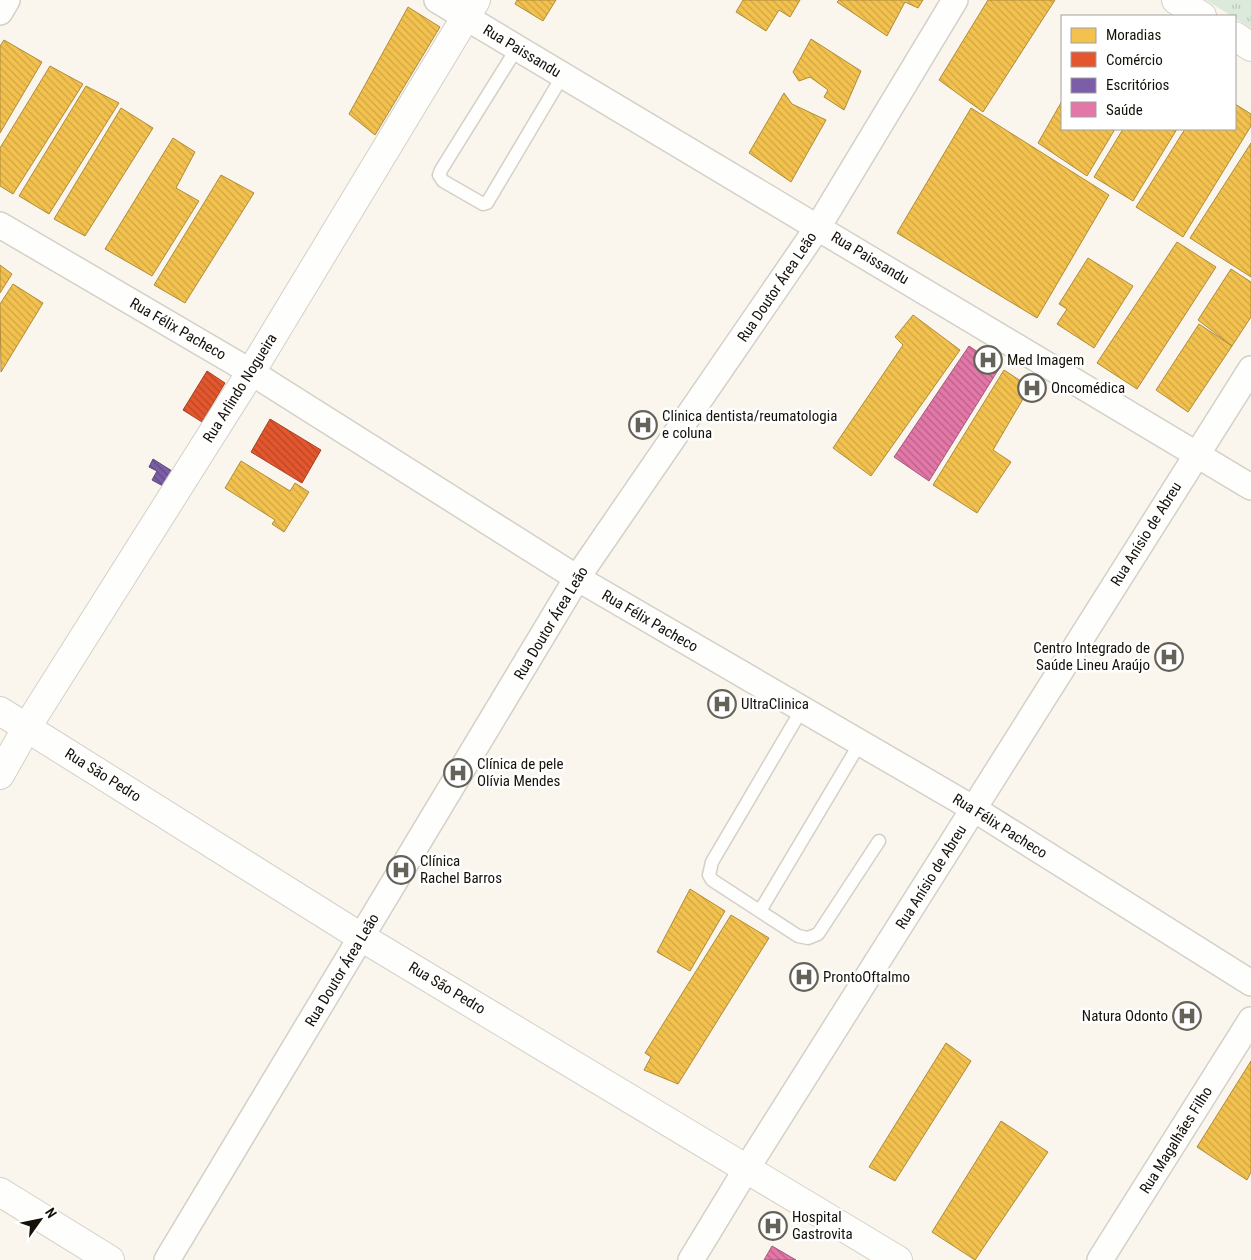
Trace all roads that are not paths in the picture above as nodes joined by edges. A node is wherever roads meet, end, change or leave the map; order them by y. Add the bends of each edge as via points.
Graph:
1 (7, 0) edge
2 (438, 0) edge
3 (955, 0) edge
4 (1176, 0) edge
5 (471, 9) edge
6 (0, 12) edge
7 (1200, 15) edge
8 (1236, 37) edge
9 (1251, 47) edge
10 (517, 48) junction
11 (563, 75) junction
12 (0, 225) edge
13 (818, 227) junction
14 (1251, 368) edge
15 (251, 372) junction
16 (1197, 453) junction
17 (1251, 487) edge
18 (577, 578) junction
19 (802, 709) junction
20 (0, 711) edge
21 (27, 727) junction
22 (860, 742) junction
23 (0, 775) edge
24 (974, 809) junction
25 (879, 841) dead end
26 (760, 910) junction
27 (361, 937) junction
28 (1251, 983) edge
29 (1251, 1020) edge
30 (747, 1168) junction
31 (0, 1192) edge
32 (110, 1260) edge
33 (167, 1260) edge
34 (692, 1260) edge
35 (898, 1260) edge
36 (1100, 1260) edge

1 - 6 street
2 - 5 street, Rua Paissandu
3 - 13 street, Rua Doutor Área Leão
4 - 7 street
5 - 10 street, Rua Paissandu
5 - 15 street, Rua Arlindo Nogueira
8 - 9 street
10 - 11 street, Rua Paissandu
10 - 11 lane via 441,170 439,175 443,181 483,204 487,203
11 - 13 street, Rua Paissandu
12 - 15 street, Rua Félix Pacheco
13 - 16 street, Rua Paissandu
13 - 18 street, Rua Doutor Área Leão
14 - 16 street, Rua Anísio de Abreu
15 - 18 street, Rua Félix Pacheco
15 - 21 street, Rua Arlindo Nogueira
16 - 17 street, Rua Paissandu
16 - 24 street, Rua Anísio de Abreu
18 - 19 street, Rua Félix Pacheco
18 - 27 street, Rua Doutor Área Leão
19 - 22 street, Rua Félix Pacheco
19 - 26 lane via 712,862 709,875
20 - 21 street, Rua São Pedro
21 - 23 street, Rua Arlindo Nogueira
21 - 27 street, Rua São Pedro
22 - 24 street, Rua Félix Pacheco
22 - 26 lane
24 - 28 street, Rua Félix Pacheco
24 - 30 street, Rua Anísio de Abreu
25 - 26 lane via 818,934 808,938 798,936
27 - 30 street, Rua São Pedro
27 - 33 street, Rua Doutor Área Leão
29 - 36 street, Rua Magalhães Filho
30 - 34 street, Rua Anísio de Abreu
30 - 35 street, Rua São Pedro
31 - 32 street

